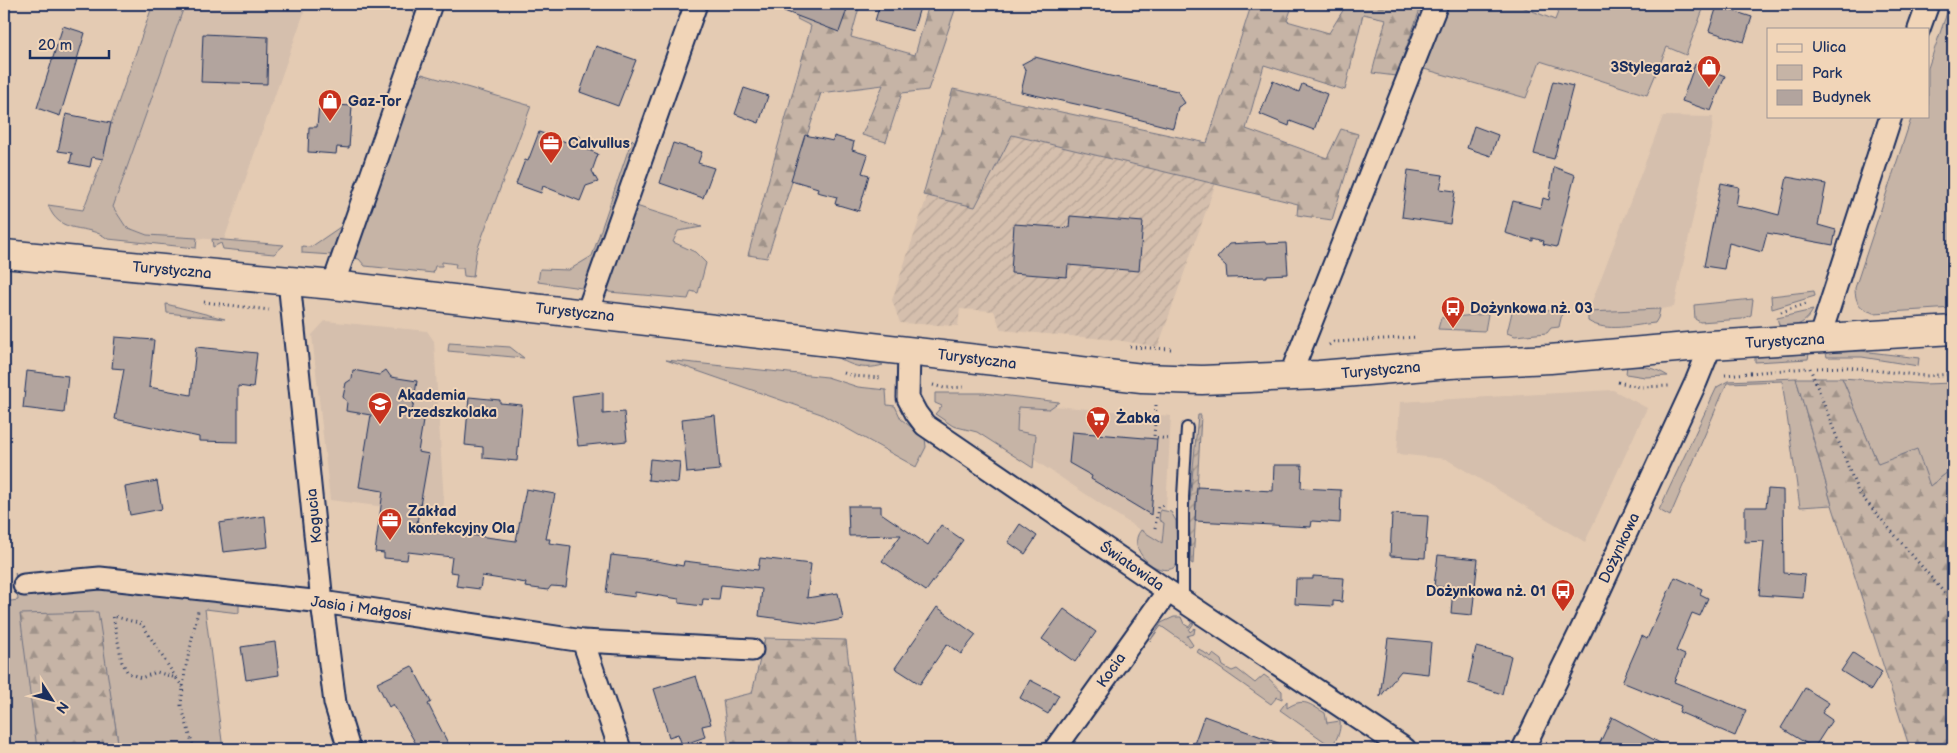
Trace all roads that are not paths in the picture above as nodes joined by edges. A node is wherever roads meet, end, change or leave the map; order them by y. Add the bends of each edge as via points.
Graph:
1 (431, 4) edge
2 (696, 4) edge
3 (1437, 4) edge
4 (1928, 4) edge
5 (1920, 28) edge
6 (1890, 118) edge
7 (4, 254) edge
8 (289, 281) junction
9 (333, 285) junction
10 (587, 313) junction
11 (1953, 330) edge
12 (1819, 340) junction
13 (1711, 345) junction
14 (910, 351) junction
15 (1293, 368) junction
16 (1187, 428) dead end
17 (24, 585) dead end
18 (1175, 596) junction
19 (322, 602) junction
20 (583, 640) junction
21 (752, 650) dead end
22 (350, 749) edge
23 (620, 749) edge
24 (1055, 749) edge
25 (1405, 749) edge
26 (1523, 749) edge

1 - 9 street
2 - 10 street
3 - 15 street
4 - 5 street
6 - 12 street
7 - 8 main road, Turystyczna
8 - 9 main road, Turystyczna
8 - 19 street, Kogucia
9 - 10 main road, Turystyczna
10 - 14 main road, Turystyczna
11 - 12 main road, Turystyczna
12 - 13 main road, Turystyczna
13 - 15 main road, Turystyczna via 1550,359
13 - 26 street, Dożynkowa via 1585,622
14 - 15 main road, Turystyczna via 1142,378 1202,380
14 - 18 street, Światowida via 908,398 925,425
16 - 18 lane
17 - 19 street, Jasia i Małgosi via 100,578
18 - 24 street, Kocia
18 - 25 street, Światowida
19 - 20 street, Jasia i Małgosi
19 - 22 street, Kogucia via 335,703
20 - 21 street, Jasia i Małgosi
20 - 23 street

